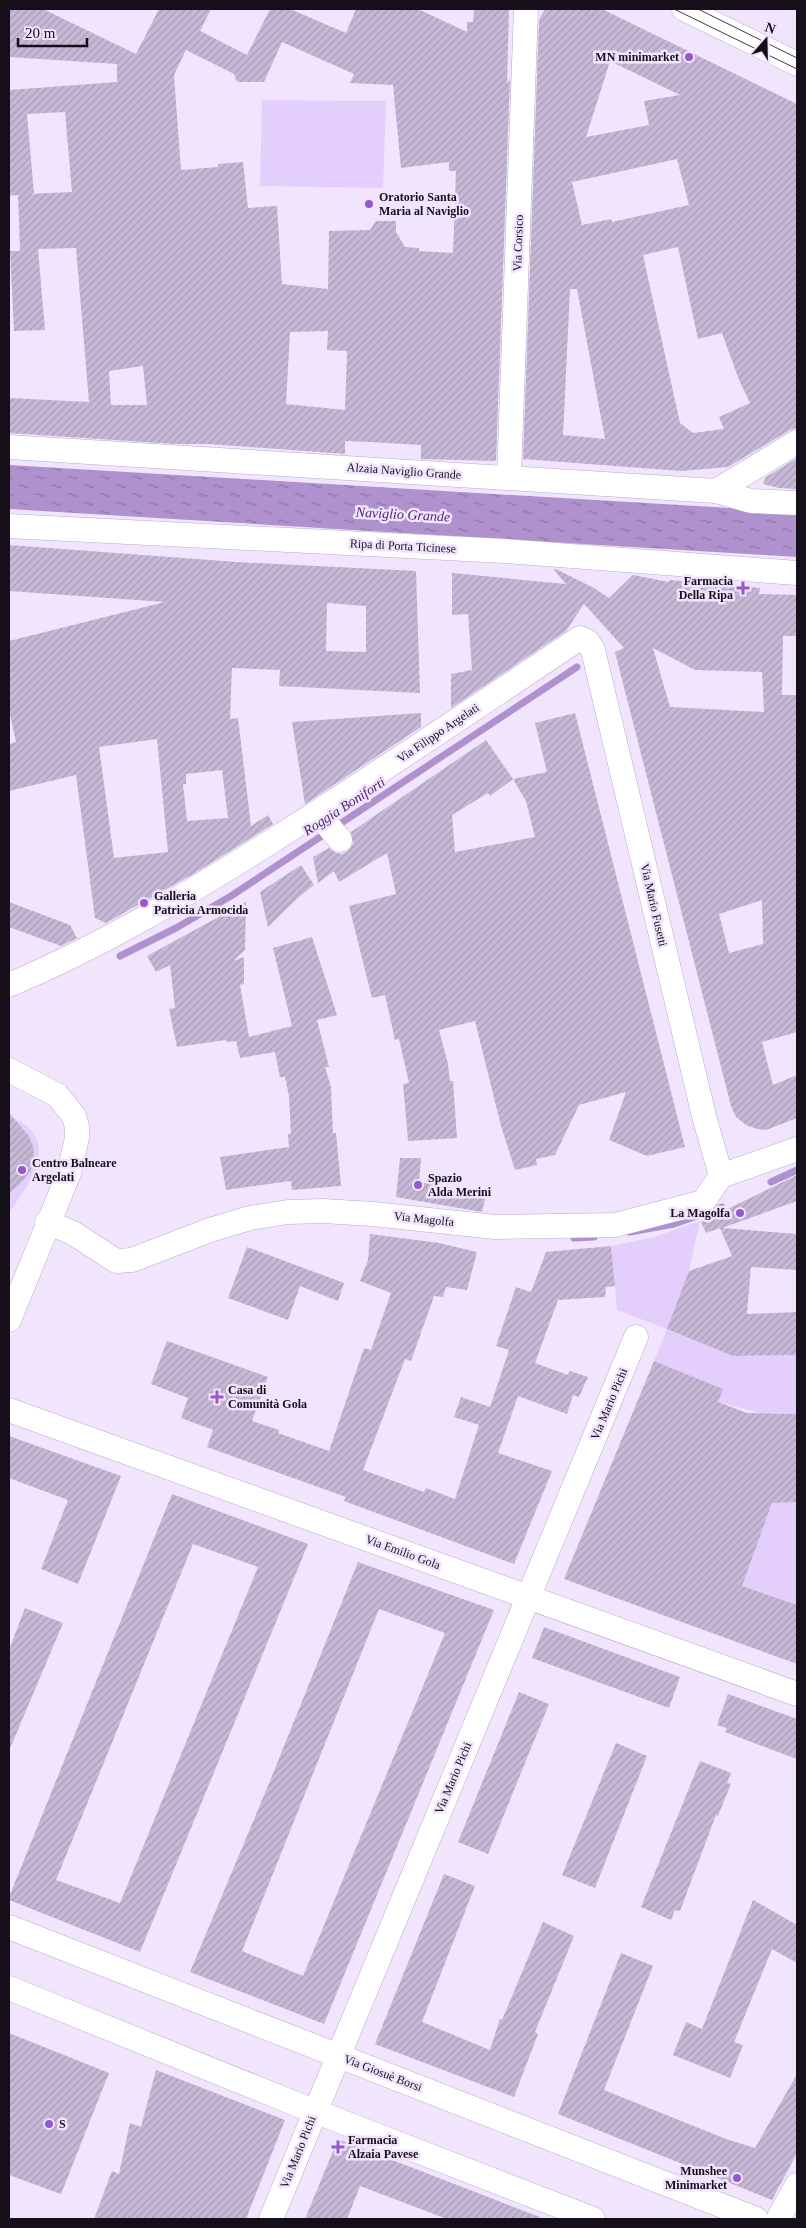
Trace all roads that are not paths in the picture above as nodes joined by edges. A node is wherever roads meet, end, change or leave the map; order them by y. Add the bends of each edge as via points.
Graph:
1 (526, 9) edge
2 (684, 9) edge
3 (797, 64) edge
4 (797, 442) edge
5 (9, 447) edge
6 (509, 477) junction
7 (716, 491) junction
8 (797, 503) edge
9 (9, 526) edge
10 (797, 573) edge
11 (580, 638) joint
12 (321, 817) dead end
13 (340, 840) dead end
14 (9, 985) edge
15 (9, 1070) edge
16 (797, 1149) edge
17 (721, 1176) junction
18 (47, 1222) junction
19 (9, 1320) edge
20 (636, 1338) dead end
21 (9, 1410) edge
22 (528, 1597) junction
23 (797, 1694) edge
24 (9, 1927) edge
25 (9, 1988) edge
26 (338, 2055) junction
27 (315, 2111) junction
28 (797, 2185) edge
29 (271, 2219) edge
30 (593, 2219) edge
31 (756, 2219) edge
32 (778, 2219) edge

1 - 6 street, Via Corsico
2 - 3 street
4 - 7 street
5 - 6 street, Alzaia Naviglio Grande
6 - 7 street, Alzaia Naviglio Grande
7 - 8 street, Alzaia Naviglio Grande via 751,500
9 - 10 street, Ripa di Porta Ticinese via 505,551
11 - 14 street, Via Filippo Argelati via 300,824 198,887 89,949
11 - 17 street, Via Mario Fusetti via 587,641 593,650
12 - 13 street
15 - 18 street via 57,1095 74,1116 77,1127 69,1174
16 - 17 street
17 - 18 street, Via Magolfa via 703,1202 615,1224 495,1227 323,1211 288,1212 250,1218 132,1260 116,1261 73,1233
18 - 19 street
20 - 22 street, Via Mario Pichi
21 - 22 street, Via Emilio Gola
22 - 23 street, Via Emilio Gola
22 - 26 street, Via Mario Pichi
24 - 26 street, Via Giosuè Borsi
25 - 27 street
26 - 27 street, Via Mario Pichi
26 - 31 street, Via Giosuè Borsi
27 - 29 street, Via Mario Pichi
27 - 30 street
28 - 32 street

